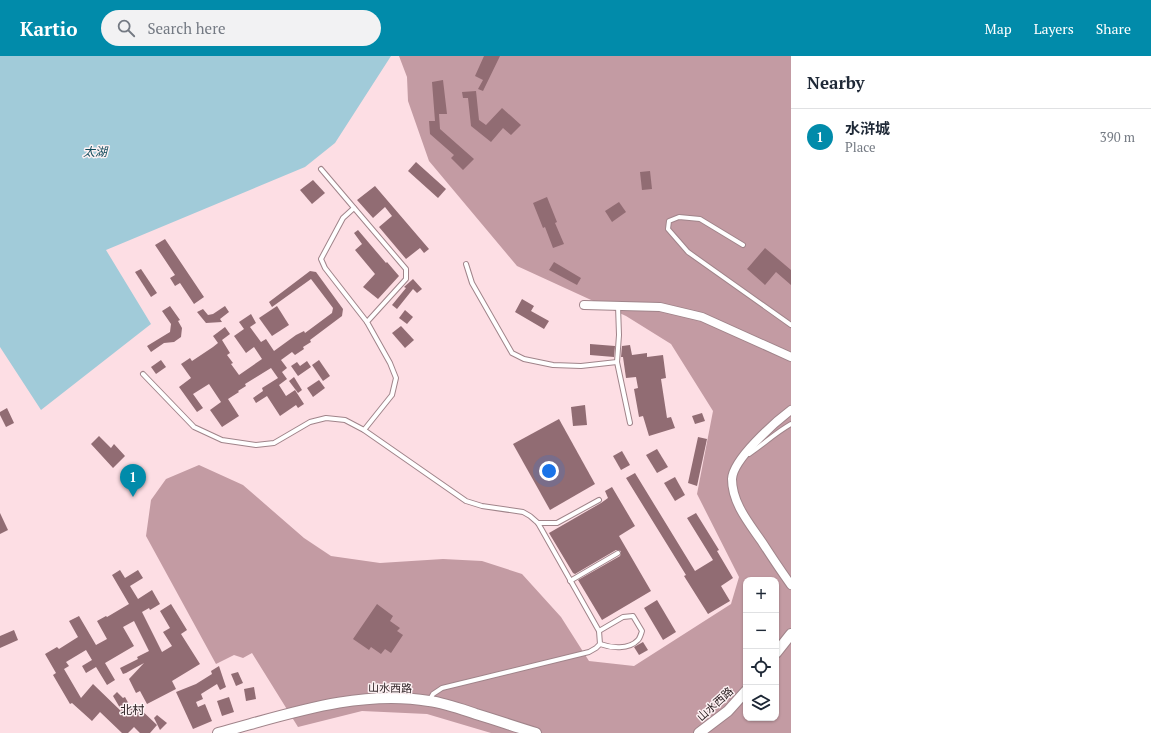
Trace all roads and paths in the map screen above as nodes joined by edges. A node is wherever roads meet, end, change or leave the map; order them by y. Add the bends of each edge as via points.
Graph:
1 (321, 168) dead end
2 (354, 208) junction
3 (743, 245) dead end
4 (466, 264) dead end
5 (584, 305) dead end
6 (618, 306) junction
7 (367, 322) junction
8 (791, 325) edge
9 (791, 358) edge
10 (617, 362) junction
11 (143, 374) dead end
12 (791, 410) edge
13 (630, 423) dead end
14 (791, 424) edge
15 (364, 430) junction
16 (740, 459) junction
17 (599, 500) dead end
18 (538, 523) junction
19 (618, 554) dead end
20 (570, 581) junction
21 (791, 585) edge
22 (599, 631) junction
23 (791, 634) edge
24 (600, 644) junction
25 (779, 649) edge
26 (743, 694) edge
27 (428, 701) junction
28 (218, 733) edge
29 (536, 733) edge
30 (699, 733) edge

1 - 2 lane
2 - 7 lane via 343,218 322,259 325,268
2 - 7 lane via 406,269 406,279
3 - 8 lane via 700,219 679,216 669,221 668,229 688,252
4 - 10 lane via 472,283 512,352 524,359 553,365 581,366
5 - 6 street
6 - 9 street via 660,307 702,317
6 - 10 lane
7 - 15 lane via 396,378 392,395
10 - 13 lane
11 - 15 lane via 194,427 222,440 256,445 274,443 310,422 326,418 345,420
12 - 16 street via 777,420
14 - 16 lane
15 - 18 lane via 466,501 523,512
16 - 21 street via 732,478 734,496 743,514
17 - 18 lane via 557,523
18 - 20 lane
19 - 20 lane
20 - 22 lane
22 - 24 lane
22 - 24 lane via 623,617 633,616 642,631 638,640 629,647
23 - 25 street
24 - 27 lane via 589,652 442,688
26 - 30 street, 山水西路 via 728,711
27 - 28 street, 山水西路 via 369,698 308,709
27 - 29 street, 山水西路 via 452,706

